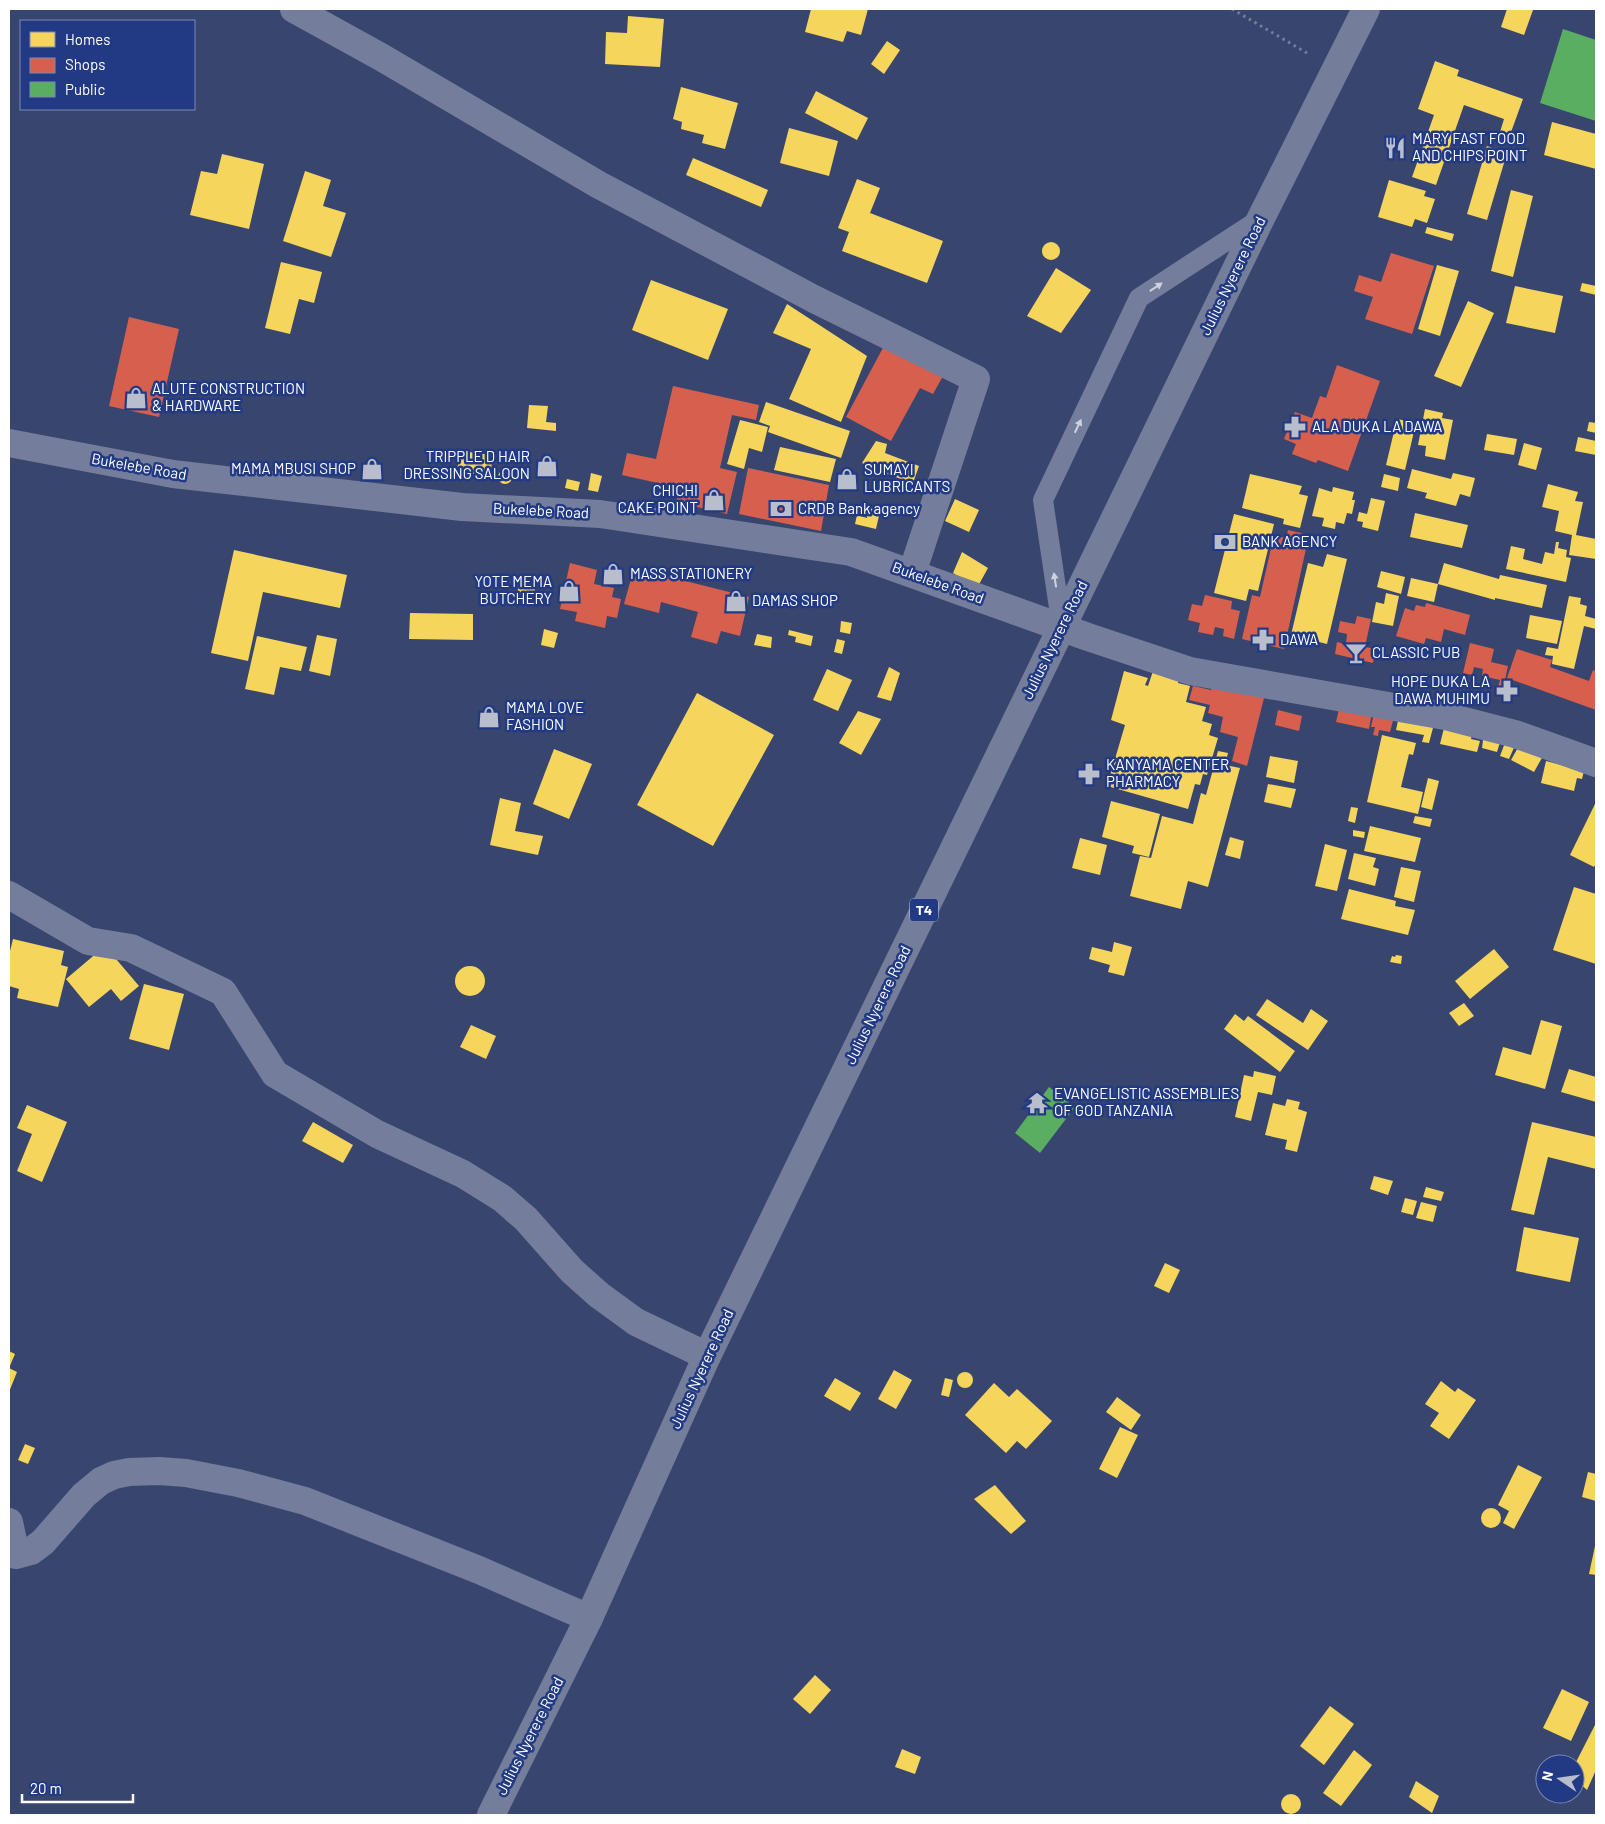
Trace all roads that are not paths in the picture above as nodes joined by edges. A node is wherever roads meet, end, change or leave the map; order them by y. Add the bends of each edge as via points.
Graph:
1 (294, 9) edge
2 (1366, 9) edge
3 (1261, 218) junction
4 (9, 443) edge
5 (912, 573) junction
6 (1062, 628) junction
7 (1596, 763) edge
8 (9, 895) edge
9 (707, 1356) junction
10 (9, 1522) edge
11 (589, 1618) junction
12 (491, 1815) edge

1 - 5 street via 599,185 814,299 976,379
2 - 3 highway, Julius Nyerere Road / T4
3 - 6 highway, Julius Nyerere Road / T4
6 -> 3 lane via 1043,500 1139,298
4 - 5 street, Bukelebe Road via 173,474 462,507 600,514 851,552
5 - 6 street, Bukelebe Road
6 - 7 street, Bukelebe Road via 1190,671 1445,716 1515,734
6 - 9 highway, Julius Nyerere Road / T4
8 - 9 street via 88,941 131,948 223,992 275,1074 377,1134 463,1174 503,1199 599,1295 636,1322
9 - 11 highway, Julius Nyerere Road / T4
10 - 11 street via 16,1555 31,1551 101,1481 129,1472 186,1473 305,1500
11 - 12 highway, Julius Nyerere Road / T4

